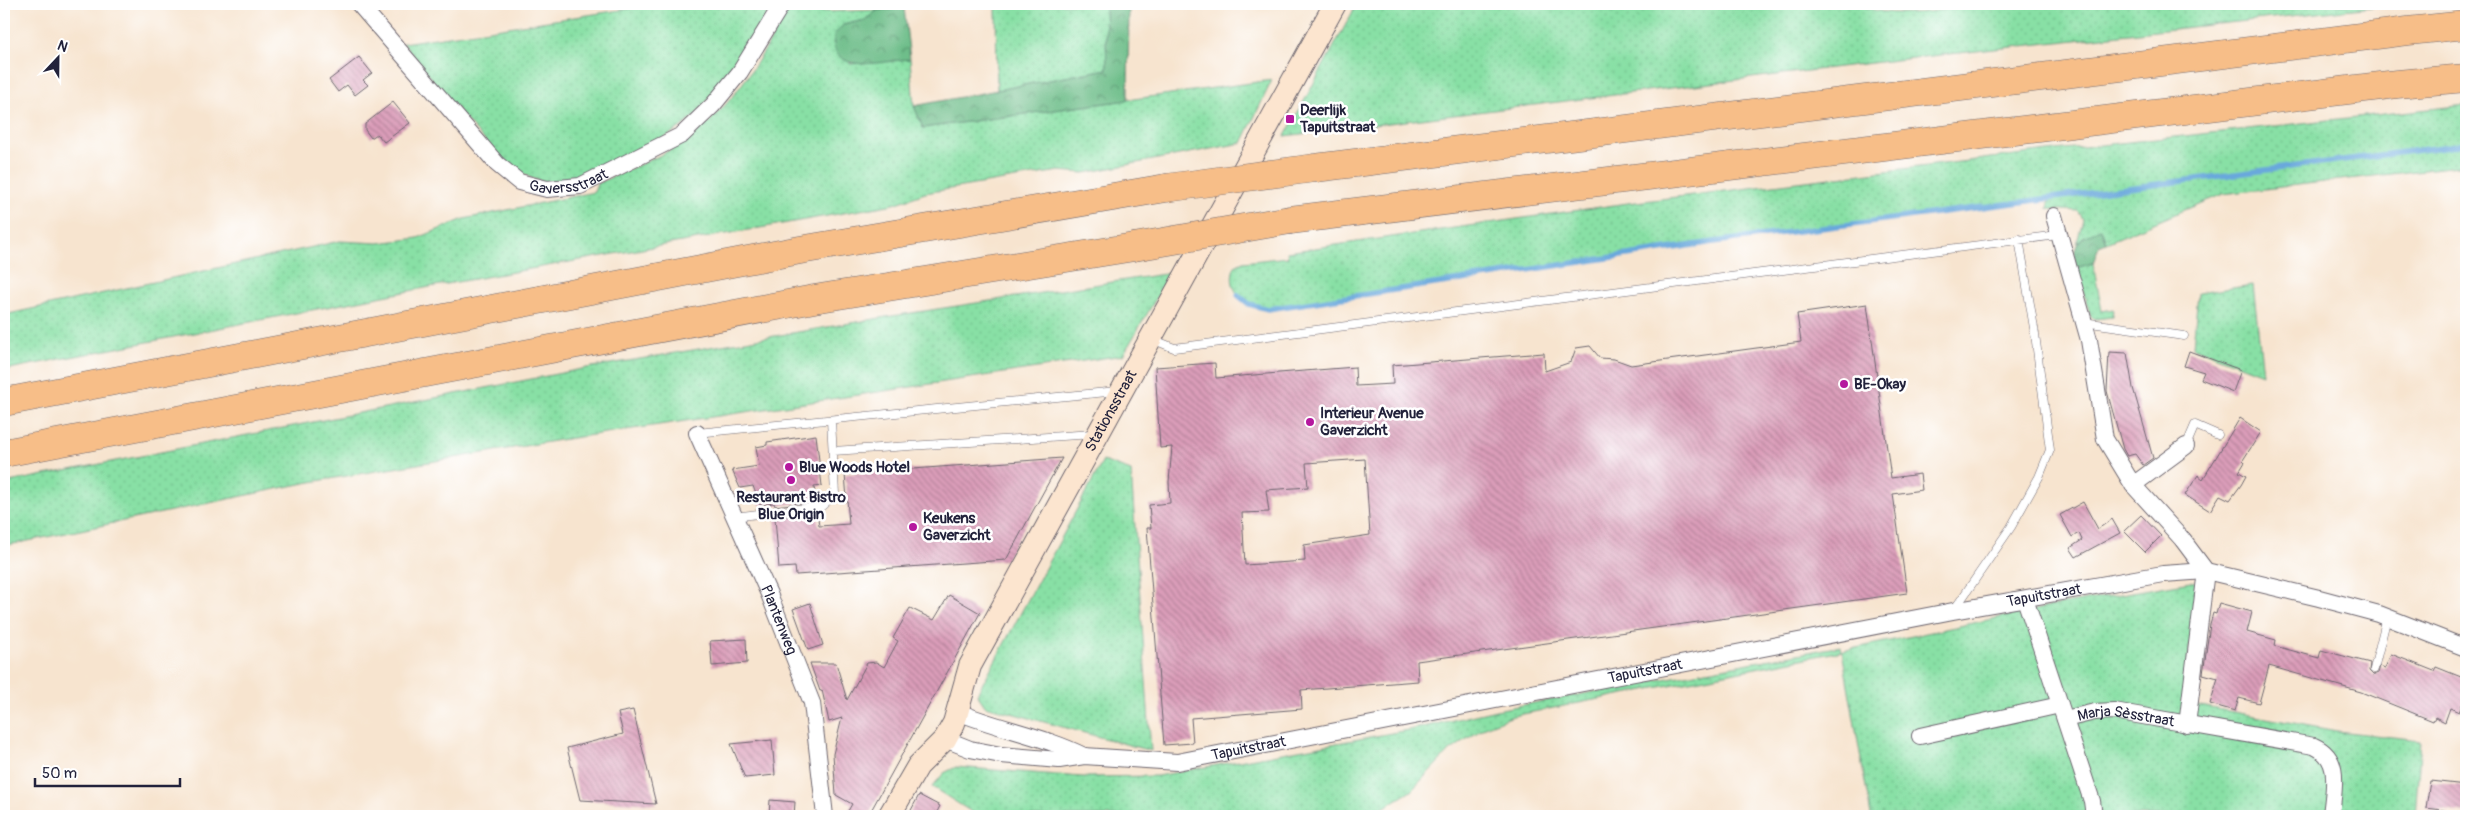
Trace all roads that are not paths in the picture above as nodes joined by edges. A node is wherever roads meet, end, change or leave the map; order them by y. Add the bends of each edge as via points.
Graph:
1 (360, 4) edge
2 (782, 4) edge
3 (1334, 4) edge
4 (2466, 25) edge
5 (2466, 78) edge
6 (2054, 216) dead end
7 (2058, 235) junction
8 (2019, 239) junction
9 (2084, 322) junction
10 (2184, 336) dead end
11 (1150, 338) junction
12 (1122, 391) junction
13 (4, 402) edge
14 (831, 420) junction
15 (696, 434) joint
16 (1098, 434) junction
17 (2218, 436) dead end
18 (2186, 446) joint
19 (833, 451) junction
20 (4, 453) edge
21 (2133, 485) junction
22 (734, 517) junction
23 (2206, 571) junction
24 (2025, 599) junction
25 (1953, 611) junction
26 (2387, 617) junction
27 (2466, 648) edge
28 (2374, 669) dead end
29 (958, 712) junction
30 (2063, 712) junction
31 (2187, 724) junction
32 (1920, 736) dead end
33 (945, 739) junction
34 (1084, 756) junction
35 (825, 816) edge
36 (889, 816) edge
37 (2094, 816) edge
38 (2331, 816) edge

1 - 2 street, Gaversstraat via 497,164 519,182 547,189 580,186 682,135 713,106 740,72
3 - 11 street, Stationsstraat
4 - 13 highway, bridge via 1166,188 800,250
5 - 20 highway, bridge via 2378,86 1290,220 804,300
6 - 7 street
7 - 8 lane
7 - 9 street
8 - 11 lane via 1174,348
8 - 25 lane via 2050,450 2011,527
9 - 10 lane
9 - 21 street via 2105,439
11 - 12 street, Stationsstraat
12 - 14 lane
12 - 16 street, Stationsstraat
14 - 15 lane
14 - 19 lane
15 - 22 street, Plantenweg
16 - 19 lane
16 - 29 street, Stationsstraat via 970,666 962,686
17 - 18 lane via 2195,425
18 - 21 street
19 - 22 lane via 835,494 822,506
21 - 23 street
22 - 35 street, Plantenweg via 812,703
23 - 24 street, Tapuitstraat via 2123,579
23 - 26 street, Tapuitstraat
23 - 31 street
24 - 25 street, Tapuitstraat
24 - 30 street
25 - 34 street, Tapuitstraat via 1177,762
26 - 27 street, Tapuitstraat
26 - 28 lane
29 - 33 street, Stationsstraat
29 - 34 street, Tapuitstraat via 981,722 1062,745
30 - 31 street, Marja Sèsstraat via 2114,711
30 - 32 street, Marja Sèsstraat
30 - 37 street
31 - 38 street, Marja Sèsstraat via 2323,750 2334,763
33 - 34 street, Tapuitstraat via 970,749 1001,755 1059,760
33 - 36 street, Stationsstraat via 918,766

